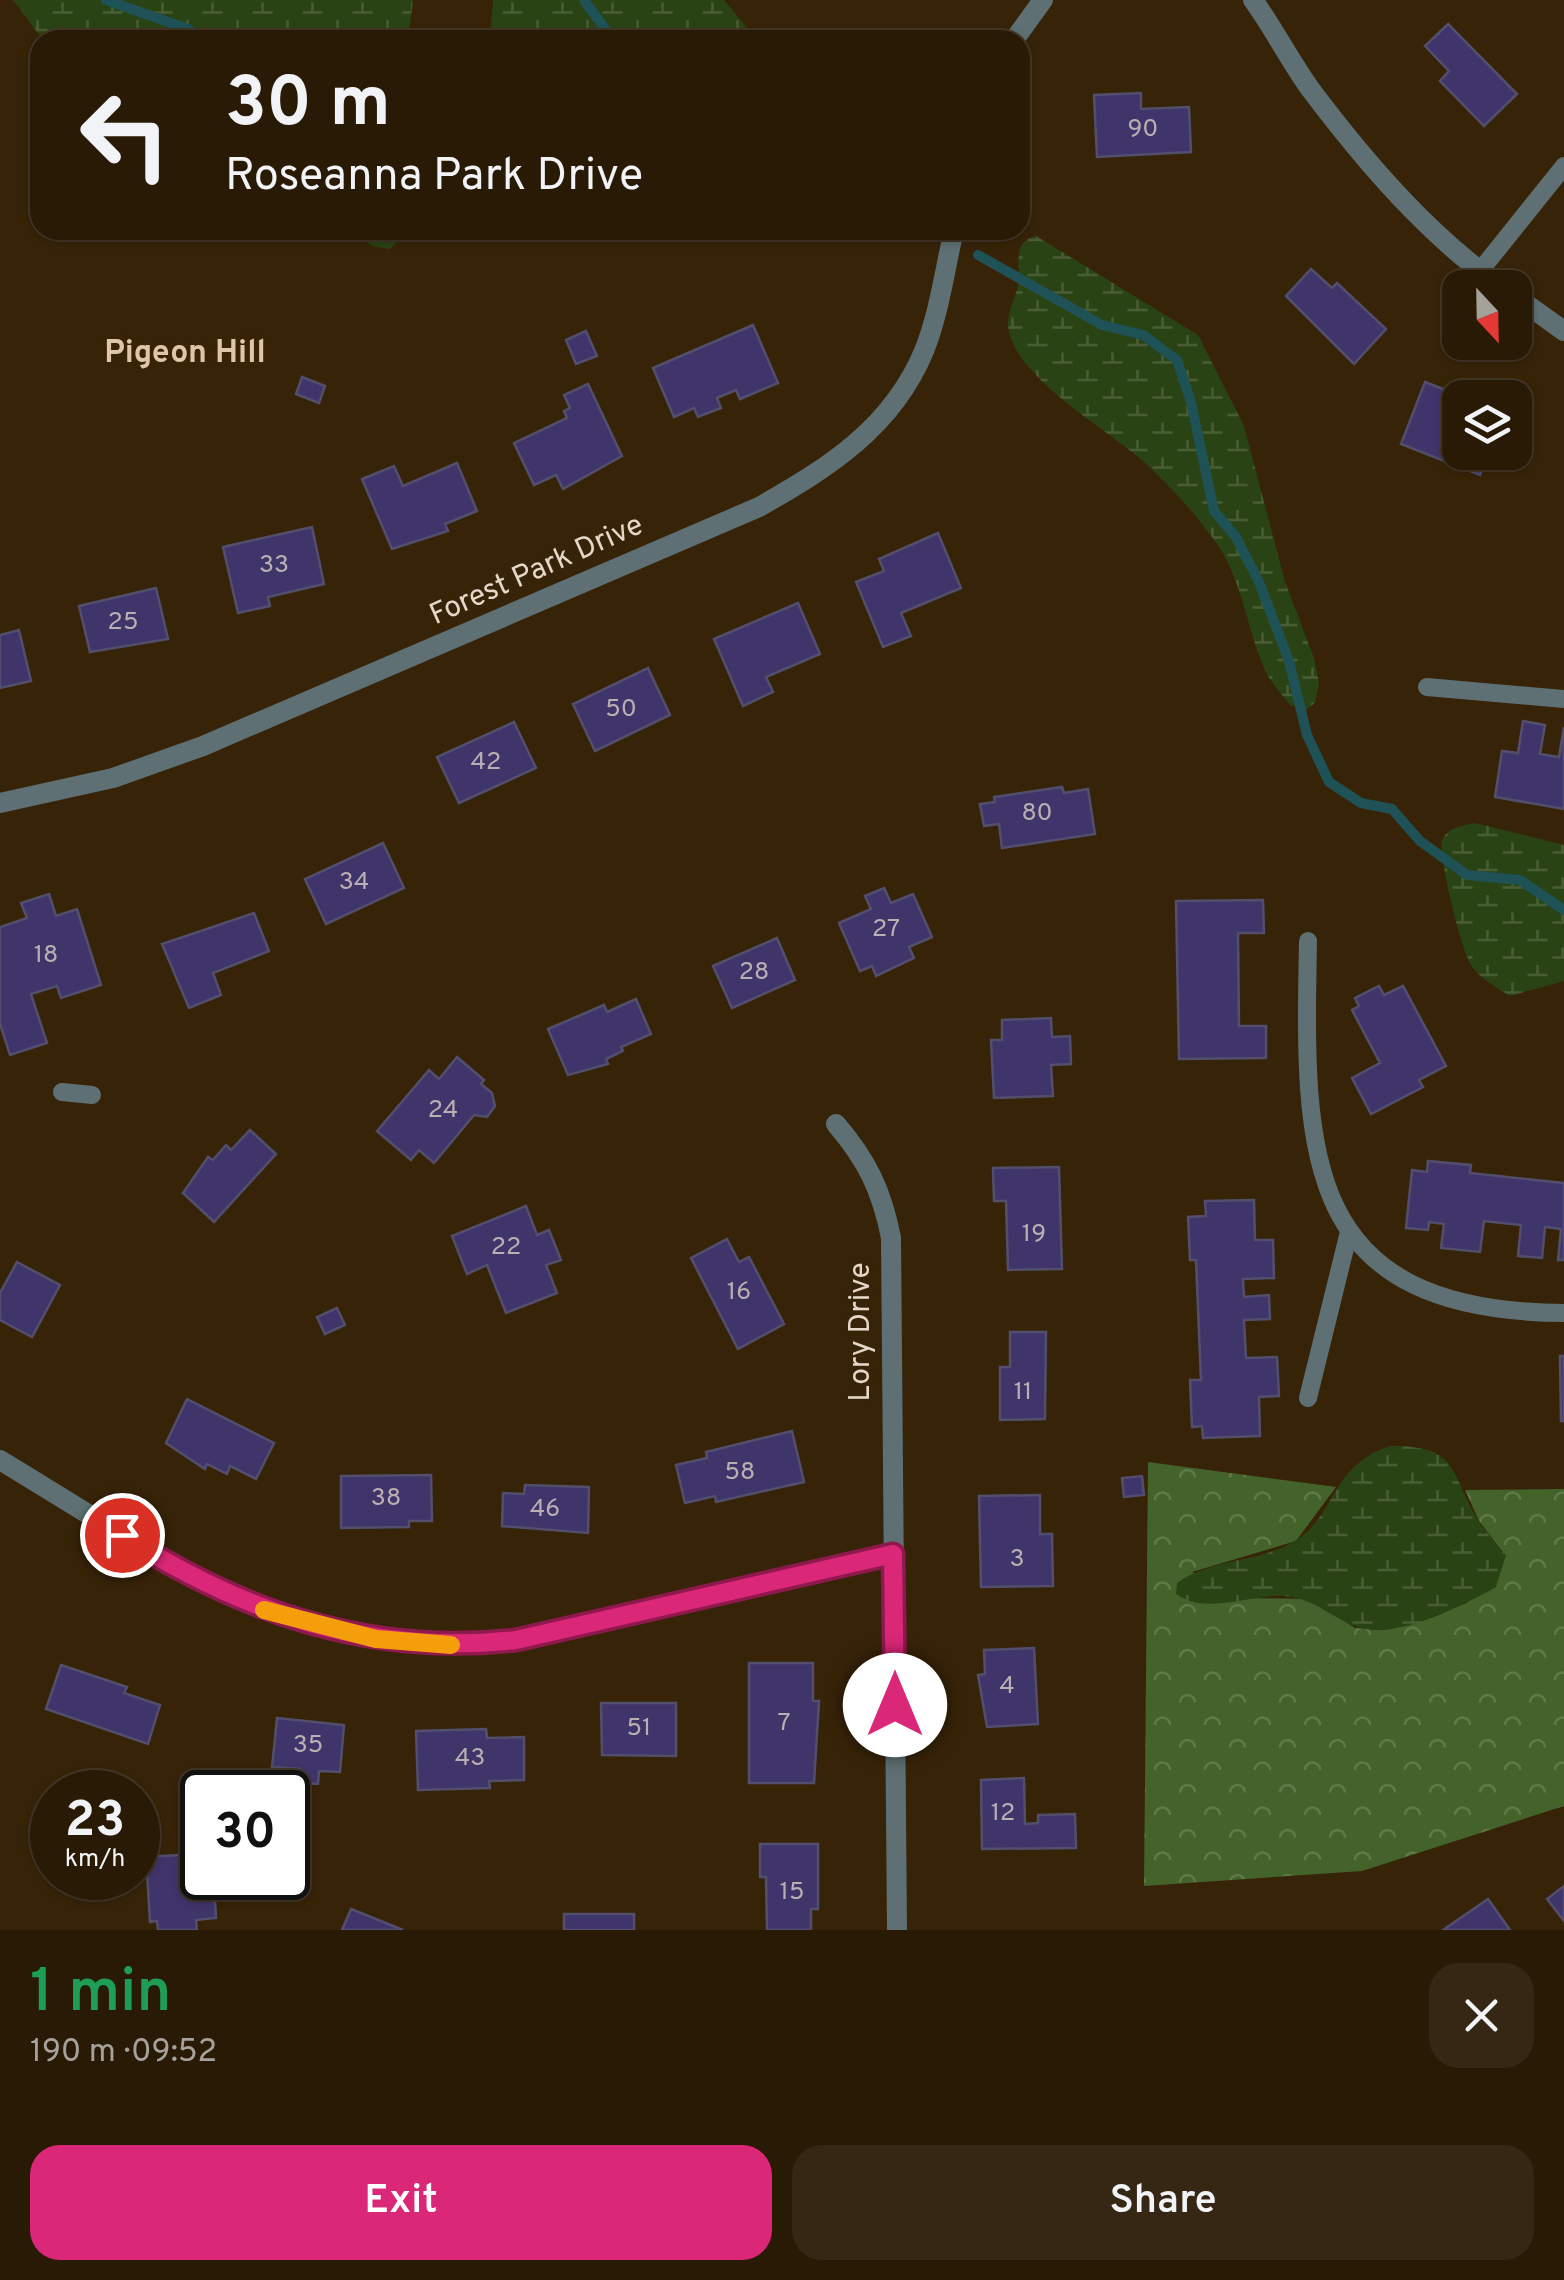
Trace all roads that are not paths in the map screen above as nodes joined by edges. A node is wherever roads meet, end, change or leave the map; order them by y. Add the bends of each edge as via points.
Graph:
1 (1043, 0) edge
2 (1253, 0) edge
3 (1021, 30) edge
4 (1564, 166) edge
5 (952, 240) edge
6 (1478, 270) edge
7 (1482, 270) edge
8 (1532, 308) edge
9 (1564, 330) edge
10 (1427, 686) dead end
11 (1564, 698) edge
12 (0, 803) edge
13 (1308, 941) dead end
14 (62, 1092) dead end
15 (92, 1095) dead end
16 (836, 1124) dead end
17 (1349, 1232) junction
18 (1564, 1313) edge
19 (1308, 1398) dead end
20 (0, 1460) edge
21 (893, 1554) junction
22 (898, 1930) edge

1 - 3 street
2 - 6 street via 1309,87 1382,178
4 - 7 lane
5 - 12 street, Forest Park Drive via 924,350 893,405 831,466 758,507 220,739 112,778
8 - 9 street
10 - 11 lane
13 - 17 lane via 1309,1128 1323,1180
14 - 15 lane
16 - 21 street, Lory Drive via 866,1160 891,1238
17 - 18 lane via 1420,1290 1472,1306
17 - 19 lane
20 - 21 street via 181,1572 255,1608 376,1639 464,1646 516,1640
21 - 22 street, Lory Drive

